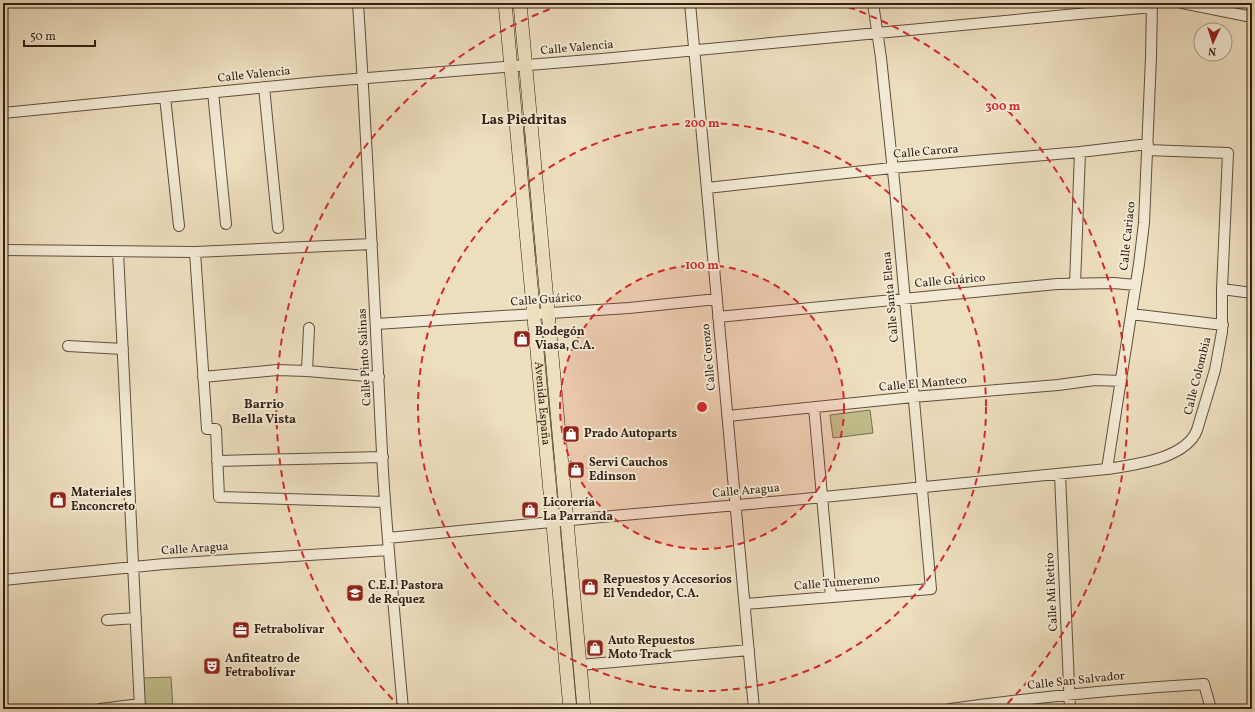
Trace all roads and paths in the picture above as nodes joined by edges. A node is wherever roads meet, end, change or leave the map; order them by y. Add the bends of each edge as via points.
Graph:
1 (358, 3) edge
2 (506, 3) edge
3 (520, 3) edge
4 (690, 3) edge
5 (873, 3) edge
6 (1182, 3) edge
7 (1152, 5) edge
8 (1123, 6) edge
9 (1252, 17) edge
10 (877, 33) junction
11 (694, 49) junction
12 (526, 65) junction
13 (511, 67) junction
14 (363, 79) junction
15 (264, 87) junction
16 (213, 92) junction
17 (165, 97) junction
18 (3, 113) edge
19 (1148, 147) junction
20 (1080, 152) junction
21 (1228, 152) joint
22 (892, 168) junction
23 (707, 188) junction
24 (226, 224) dead end
25 (179, 226) dead end
26 (278, 228) dead end
27 (372, 244) junction
28 (3, 250) edge
29 (118, 252) junction
30 (195, 252) junction
31 (1075, 284) junction
32 (1135, 285) junction
33 (1222, 289) junction
34 (1252, 293) edge
35 (905, 298) junction
36 (717, 299) junction
37 (548, 313) junction
38 (534, 314) junction
39 (1131, 314) junction
40 (718, 317) junction
41 (376, 324) junction
42 (1223, 325) junction
43 (309, 328) dead end
44 (68, 346) dead end
45 (123, 349) junction
46 (306, 371) junction
47 (203, 376) junction
48 (379, 377) junction
49 (1121, 381) junction
50 (913, 397) junction
51 (814, 407) junction
52 (728, 416) junction
53 (383, 457) junction
54 (217, 461) junction
55 (1107, 469) junction
56 (1060, 474) junction
57 (921, 488) junction
58 (823, 497) junction
59 (386, 502) junction
60 (736, 505) junction
61 (567, 520) junction
62 (553, 522) junction
63 (388, 538) junction
64 (389, 550) junction
65 (133, 567) junction
66 (3, 580) edge
67 (931, 588) joint
68 (831, 597) junction
69 (745, 604) junction
70 (136, 618) junction
71 (107, 620) dead end
72 (749, 650) junction
73 (580, 665) junction
74 (1070, 694) junction
75 (140, 706) edge
76 (100, 709) edge
77 (403, 709) edge
78 (570, 709) edge
79 (584, 709) edge
80 (754, 709) edge
81 (950, 709) edge
82 (1070, 709) edge
83 (1211, 709) edge

1 - 14 street, Calle Pinto Salinas
2 - 13 main road, Avenida España
3 - 12 main road, Avenida España
4 - 11 street, Calle Corozo
5 - 10 street, Calle Santa Elena
6 - 9 street
7 - 8 street, Calle Valencia
7 - 19 street, Calle Cariaco
8 - 10 street, Calle Valencia
10 - 11 street, Calle Valencia
10 - 22 street, Calle Santa Elena
11 - 12 street, Calle Valencia
11 - 23 street, Calle Corozo
12 - 13 street, Calle Valencia
12 - 37 main road, Avenida España
13 - 14 street, Calle Valencia
13 - 38 main road, Avenida España
14 - 15 street, Calle Valencia
14 - 27 street, Calle Pinto Salinas
15 - 16 street, Calle Valencia
15 - 26 street
16 - 17 street, Calle Valencia
16 - 24 street
17 - 18 street, Calle Valencia
17 - 25 street
19 - 20 street, Calle Carora
19 - 21 street, Calle Carora
19 - 32 street, Calle Cariaco via 1144,223
20 - 22 street, Calle Carora
20 - 31 street
21 - 33 street, Calle Colombia
22 - 23 street, Calle Carora
22 - 35 street, Calle Santa Elena
23 - 36 street, Calle Corozo
27 - 30 street
27 - 41 street, Calle Pinto Salinas
28 - 29 street
29 - 30 street
29 - 45 street
30 - 47 street
31 - 32 street, Calle Guárico
31 - 35 street, Calle Guárico
32 - 39 street, Calle Cariaco
33 - 34 street
33 - 42 street, Calle Colombia
35 - 40 street, Calle Guárico
35 - 50 street, Calle Santa Elena
36 - 37 street, Calle Guárico
36 - 40 street, Calle Corozo
37 - 38 street, Calle Guárico
37 - 61 main road, Avenida España
38 - 41 street, Calle Guárico
38 - 62 main road, Avenida España
39 - 42 street
39 - 49 street, Calle Cariaco
40 - 52 street, Calle Corozo
41 - 48 street, Calle Pinto Salinas
42 - 55 street, Calle Colombia via 1215,370 1194,438 1179,450 1153,460
43 - 46 street
44 - 45 street
45 - 65 street
46 - 47 street via 277,370
46 - 48 street
47 - 54 street via 207,429 216,429
48 - 53 street, Calle Pinto Salinas
49 - 50 street, Calle El Manteco via 1095,380
49 - 55 street, Calle Cariaco
50 - 51 street, Calle El Manteco
50 - 57 street, Calle Santa Elena
51 - 52 street, Calle El Manteco
51 - 58 street
52 - 60 street, Calle Corozo
53 - 54 street
53 - 59 street, Calle Pinto Salinas
54 - 59 street via 219,497
55 - 56 street, Calle Aragua
56 - 57 street, Calle Aragua
56 - 74 street, Calle Mi Retiro
57 - 58 street, Calle Aragua
57 - 67 street, Calle Santa Elena
58 - 60 street, Calle Aragua
58 - 68 street
59 - 63 street, Calle Pinto Salinas
60 - 61 street, Calle Aragua
60 - 69 street, Calle Corozo
61 - 62 street, Calle Aragua
61 - 73 main road, Avenida España
62 - 63 street, Calle Aragua
62 - 78 main road, Avenida España
63 - 64 street, Calle Pinto Salinas
64 - 65 street, Calle Aragua
64 - 77 street, Calle Pinto Salinas
65 - 66 street, Calle Aragua
65 - 70 street
67 - 68 street, Calle Tumeremo
68 - 69 street, Calle Tumeremo
69 - 72 street, Calle Corozo
70 - 71 street
70 - 75 street
72 - 73 street
72 - 80 street, Calle Corozo
73 - 79 main road, Avenida España
74 - 81 street, Calle San Salvador
74 - 82 street, Calle Mi Retiro
74 - 83 street, Calle San Salvador via 1204,684
75 - 76 street

